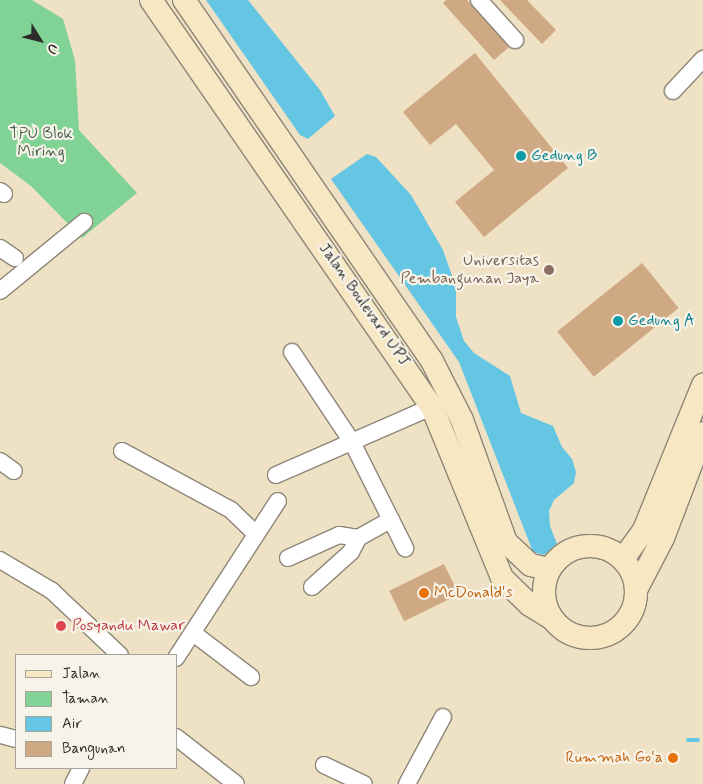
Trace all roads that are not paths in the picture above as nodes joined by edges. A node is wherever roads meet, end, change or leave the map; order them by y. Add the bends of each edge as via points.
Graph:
1 (151, 0) edge
2 (184, 0) edge
3 (479, 0) edge
4 (515, 40) dead end
5 (703, 59) edge
6 (673, 91) dead end
7 (296, 166) junction
8 (276, 179) junction
9 (84, 222) dead end
10 (0, 248) edge
11 (15, 258) dead end
12 (0, 291) edge
13 (292, 352) dead end
14 (703, 385) edge
15 (432, 407) junction
16 (703, 433) edge
17 (352, 442) junction
18 (122, 451) dead end
19 (0, 461) edge
20 (14, 471) dead end
21 (276, 476) dead end
22 (278, 501) dead end
23 (391, 520) junction
24 (256, 534) junction
25 (358, 538) junction
26 (405, 548) dead end
27 (288, 558) dead end
28 (623, 559) junction
29 (0, 560) edge
30 (549, 569) junction
31 (312, 587) dead end
32 (636, 590) junction
33 (552, 619) junction
34 (193, 633) junction
35 (119, 654) edge
36 (178, 655) edge
37 (251, 677) dead end
38 (443, 717) dead end
39 (178, 739) edge
40 (324, 765) dead end
41 (80, 769) edge
42 (73, 784) edge
43 (236, 784) edge
44 (364, 784) edge
45 (407, 784) edge

1 - 8 street, Jalan Boulevard UPJ
2 - 7 street, Jalan Boulevard UPJ
3 - 4 street
5 - 6 street
7 - 8 street
7 - 30 street, Jalan Boulevard UPJ via 432,361 462,420 506,542 532,566
8 - 15 street, Jalan Boulevard UPJ
9 - 12 street
10 - 11 street
13 - 17 street
14 - 28 street via 644,530
15 - 17 street
15 - 33 street, Jalan Boulevard UPJ via 502,578 530,605
16 - 32 street via 663,538
17 - 21 street
17 - 23 street
18 - 24 street via 231,510
19 - 20 street
22 - 24 street
23 - 25 street
23 - 26 street
24 - 34 street
25 - 27 street via 339,535
25 - 31 street via 351,552
28 - 30 street via 607,548 588,545 570,550
28 - 32 street via 634,577
29 - 35 street via 52,590
30 - 33 street via 544,594
32 - 33 street via 630,616 622,626 604,636 585,638 572,635
34 - 36 street
34 - 37 street
38 - 45 street
39 - 43 street
40 - 44 street
41 - 42 street

